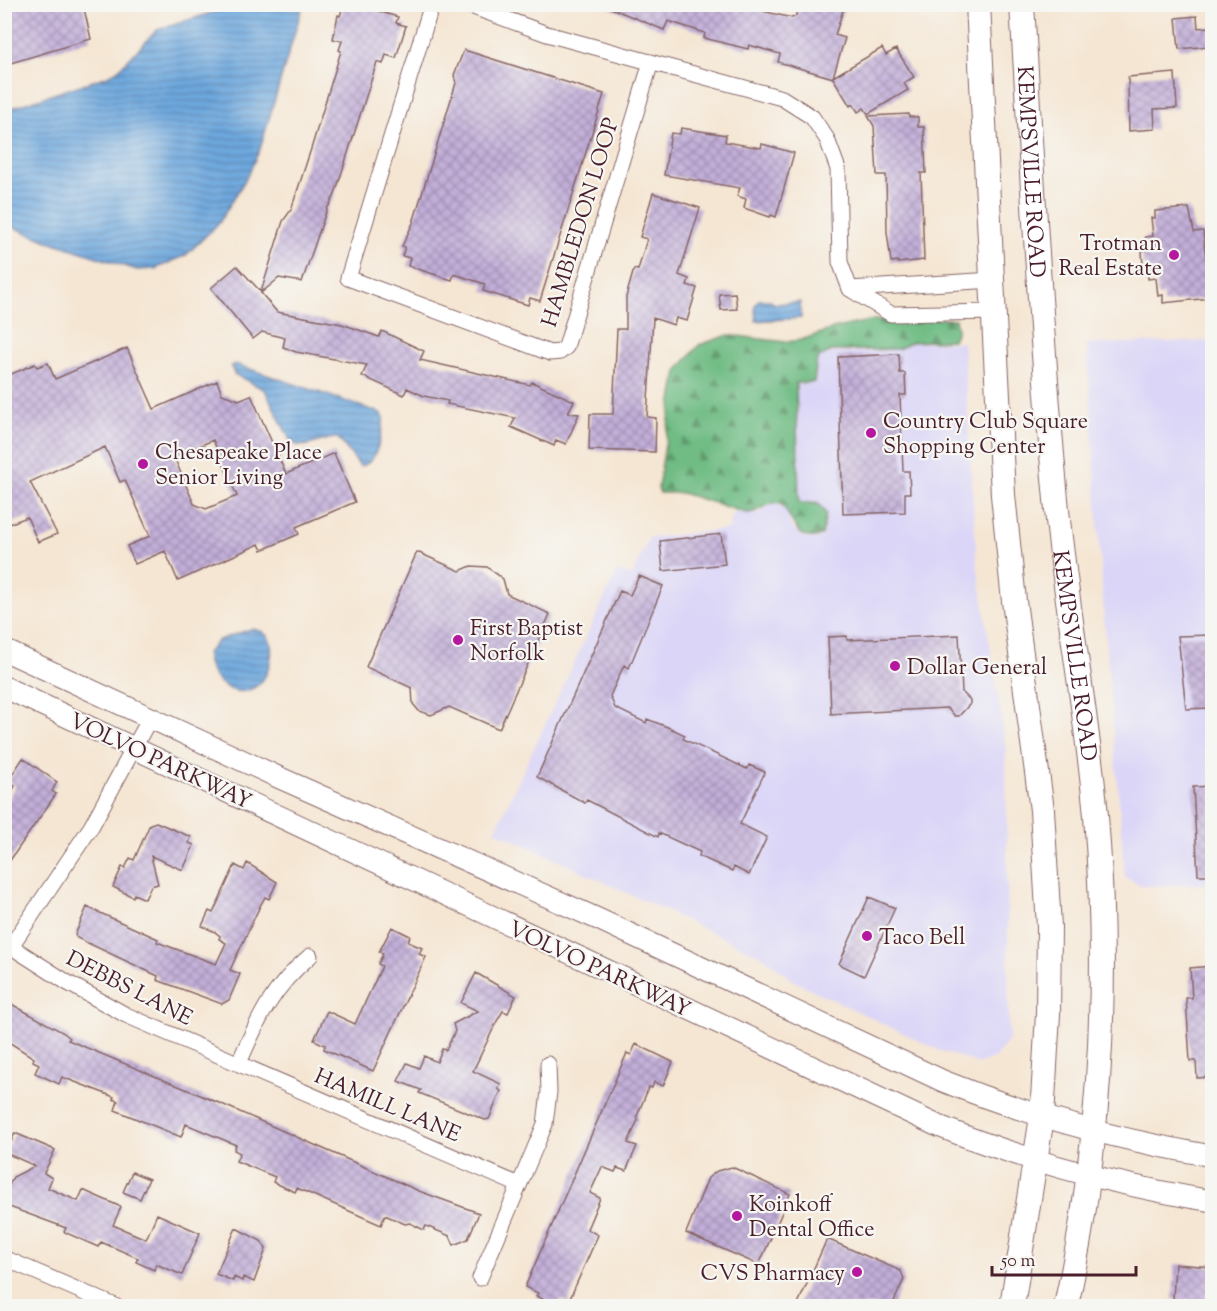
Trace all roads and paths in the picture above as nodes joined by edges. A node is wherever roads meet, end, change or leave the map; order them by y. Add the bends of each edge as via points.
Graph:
1 (432, 4) edge
2 (465, 4) edge
3 (978, 4) edge
4 (1022, 4) edge
5 (651, 62) junction
6 (993, 280) junction
7 (850, 289) junction
8 (994, 312) junction
9 (4, 650) edge
10 (4, 687) edge
11 (150, 718) junction
12 (134, 748) junction
13 (8, 944) edge
14 (310, 956) dead end
15 (239, 1064) junction
16 (548, 1064) dead end
17 (1042, 1117) junction
18 (1094, 1133) junction
19 (1212, 1156) edge
20 (1036, 1162) junction
21 (1090, 1178) junction
22 (519, 1185) junction
23 (1212, 1202) edge
24 (4, 1258) edge
25 (480, 1278) dead end
26 (116, 1306) edge
27 (1012, 1306) edge
28 (1066, 1306) edge

1 - 5 street, HAMBLEDON LOOP via 348,278 550,353 566,347
2 - 5 street via 547,34
3 - 6 main road, KEMPSVILLE ROAD
4 - 18 main road, KEMPSVILLE ROAD via 1057,507 1089,747 1101,891 1100,1064
5 - 7 street via 782,98 812,117 827,139 838,169 840,262
6 - 7 street
6 - 8 main road, KEMPSVILLE ROAD
7 - 8 street via 891,314
8 - 17 main road, KEMPSVILLE ROAD via 1003,495 1042,810 1049,974
9 - 11 main road, VOLVO PARKWAY
10 - 12 main road, VOLVO PARKWAY
11 - 12 street
11 - 17 main road, VOLVO PARKWAY via 598,919 943,1081
12 - 13 street via 85,837
12 - 20 main road, VOLVO PARKWAY via 855,1088 936,1125
13 - 15 street, DEBBS LANE via 98,1001
14 - 15 street via 288,974 266,1002
15 - 22 street, HAMILL LANE
16 - 22 street via 545,1124
17 - 18 main road, VOLVO PARKWAY
17 - 20 main road, KEMPSVILLE ROAD
18 - 19 main road, VOLVO PARKWAY
18 - 21 main road, KEMPSVILLE ROAD
20 - 21 main road, VOLVO PARKWAY
20 - 27 main road, KEMPSVILLE ROAD
21 - 23 main road, VOLVO PARKWAY
21 - 28 main road, KEMPSVILLE ROAD
22 - 25 street
24 - 26 street

